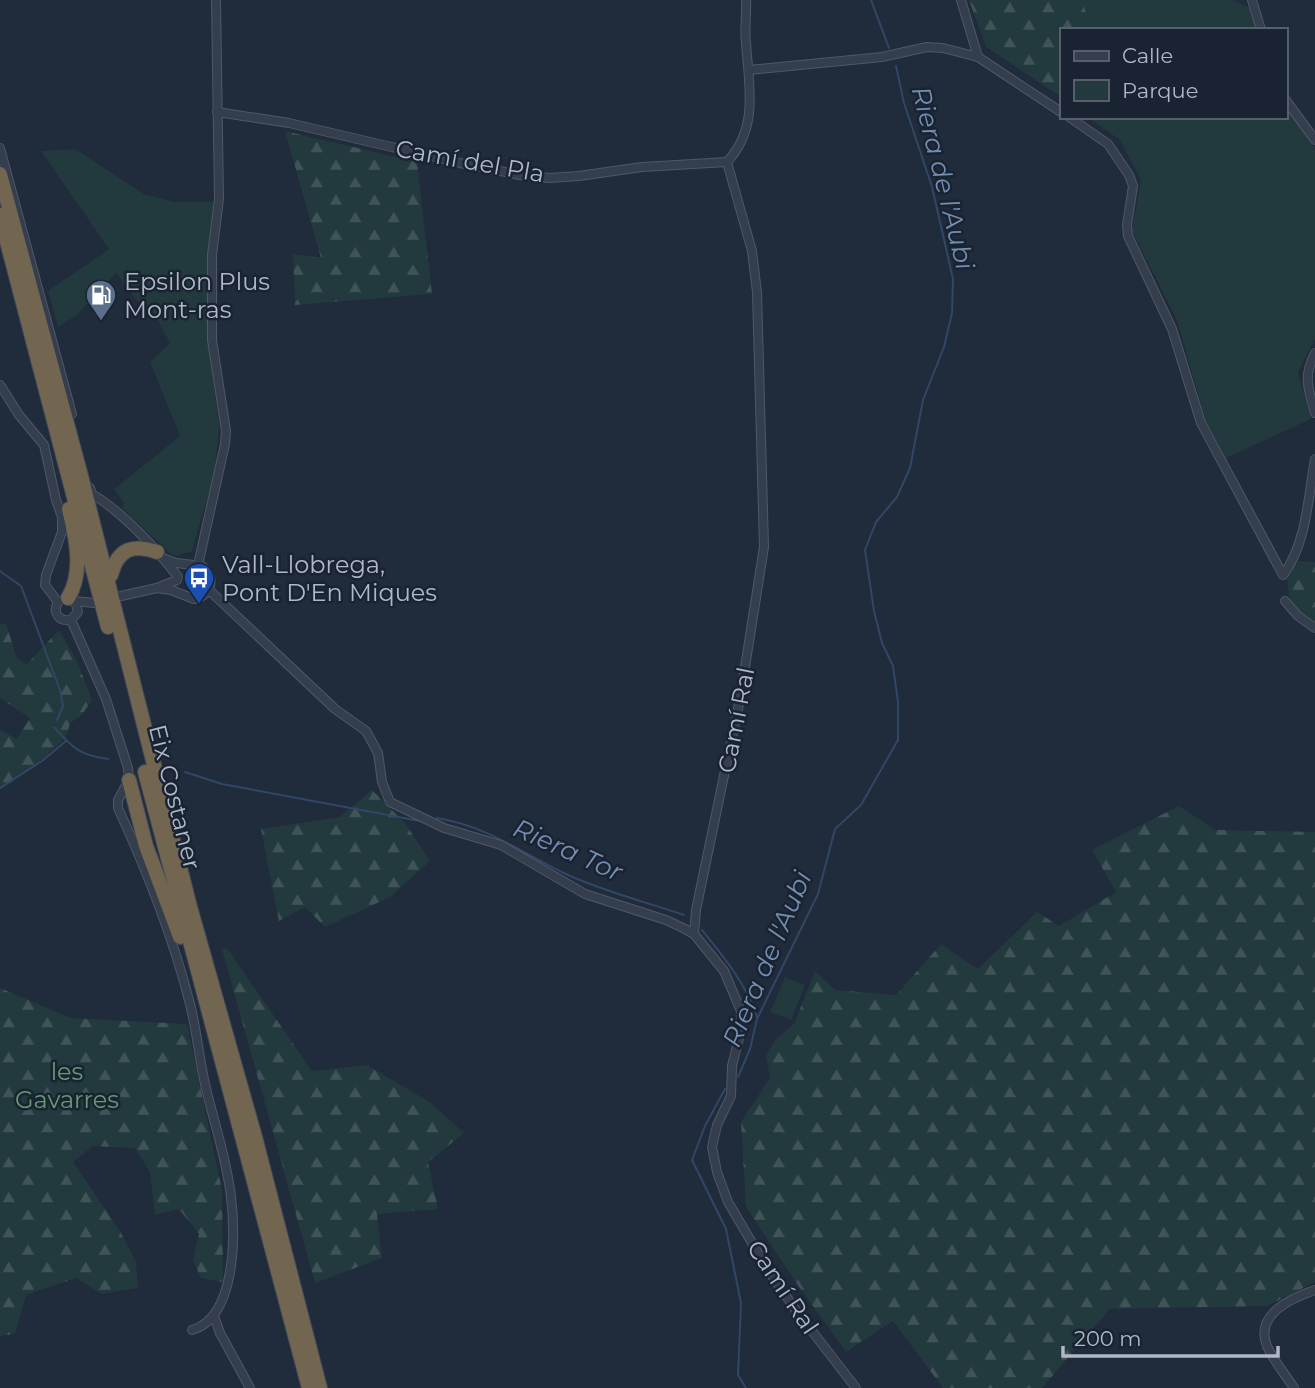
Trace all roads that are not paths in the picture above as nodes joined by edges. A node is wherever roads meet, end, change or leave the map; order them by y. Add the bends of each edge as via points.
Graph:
1 (216, 0) edge
2 (746, 0) edge
3 (961, 0) edge
4 (1252, 0) edge
5 (1260, 28) edge
6 (978, 57) junction
7 (750, 70) junction
8 (1287, 102) edge
9 (1060, 111) edge
10 (217, 112) junction
11 (1072, 119) edge
12 (1315, 140) edge
13 (0, 148) edge
14 (727, 162) junction
15 (0, 174) edge
16 (0, 215) edge
17 (0, 247) edge
18 (1315, 353) edge
19 (0, 384) edge
20 (1315, 413) edge
21 (1315, 459) edge
22 (92, 494) junction
23 (161, 556) junction
24 (193, 565) junction
25 (111, 575) junction
26 (177, 578) junction
27 (158, 588) junction
28 (209, 590) junction
29 (183, 594) junction
30 (121, 596) dead end
31 (67, 600) junction
32 (1285, 601) dead end
33 (78, 612) junction
34 (71, 620) junction
35 (1315, 628) edge
36 (135, 693) junction
37 (129, 780) junction
38 (134, 799) junction
39 (118, 800) junction
40 (694, 934) junction
41 (215, 1037) junction
42 (1315, 1290) edge
43 (214, 1316) junction
44 (291, 1326) junction
45 (192, 1330) dead end
46 (250, 1388) edge
47 (303, 1388) edge
48 (309, 1388) edge
49 (320, 1388) edge
50 (856, 1388) edge
51 (1294, 1388) edge

1 - 10 street
2 - 7 street
3 - 6 street
4 - 5 street
6 - 7 street via 927,47 882,57
6 - 9 street
7 - 14 street via 746,137
8 - 12 street
10 - 14 street, Camí del Pla via 549,178
10 - 24 street via 219,200 212,255 212,340 226,431
11 - 21 street via 1108,144 1129,174 1133,186 1128,236 1172,329 1201,423 1283,575 1294,560
13 - 22 street
14 - 40 street, Camí Ral via 752,251 757,292 764,547 743,686
15 - 36 highway
16 - 41 highway, Eix Costaner
17 - 31 highway via 72,520 76,582
18 - 20 street via 1307,372
19 - 31 street via 44,446 62,517 62,532 45,585
22 - 23 street via 113,506
22 - 25 highway
23 - 24 street
23 - 25 highway via 141,548 128,550 118,558
23 - 26 street
24 - 26 street
24 - 28 street via 209,572
25 - 36 highway
26 - 27 street
26 - 29 street
27 - 29 street
27 - 30 street
28 - 29 street via 198,598
28 - 40 street via 335,709 366,731 390,802 444,828 501,845 585,894 666,919
31 - 33 street
31 - 33 street via 94,603
31 - 34 street via 55,610 58,617
32 - 35 street
33 - 34 street
34 - 37 street via 111,712
36 - 49 highway
37 - 38 highway
37 - 39 street
38 - 39 street
38 - 41 highway via 206,1023
39 - 43 street via 189,1000 231,1196 228,1291
40 - 50 street, Camí Ral via 724,971 741,1011 731,1096 712,1147 724,1192 768,1270
41 - 44 highway, Eix Costaner
42 - 51 street via 1280,1306 1264,1332 1266,1345
43 - 45 street via 204,1327
43 - 46 street
44 - 47 highway
44 - 48 highway, Eix Costaner

